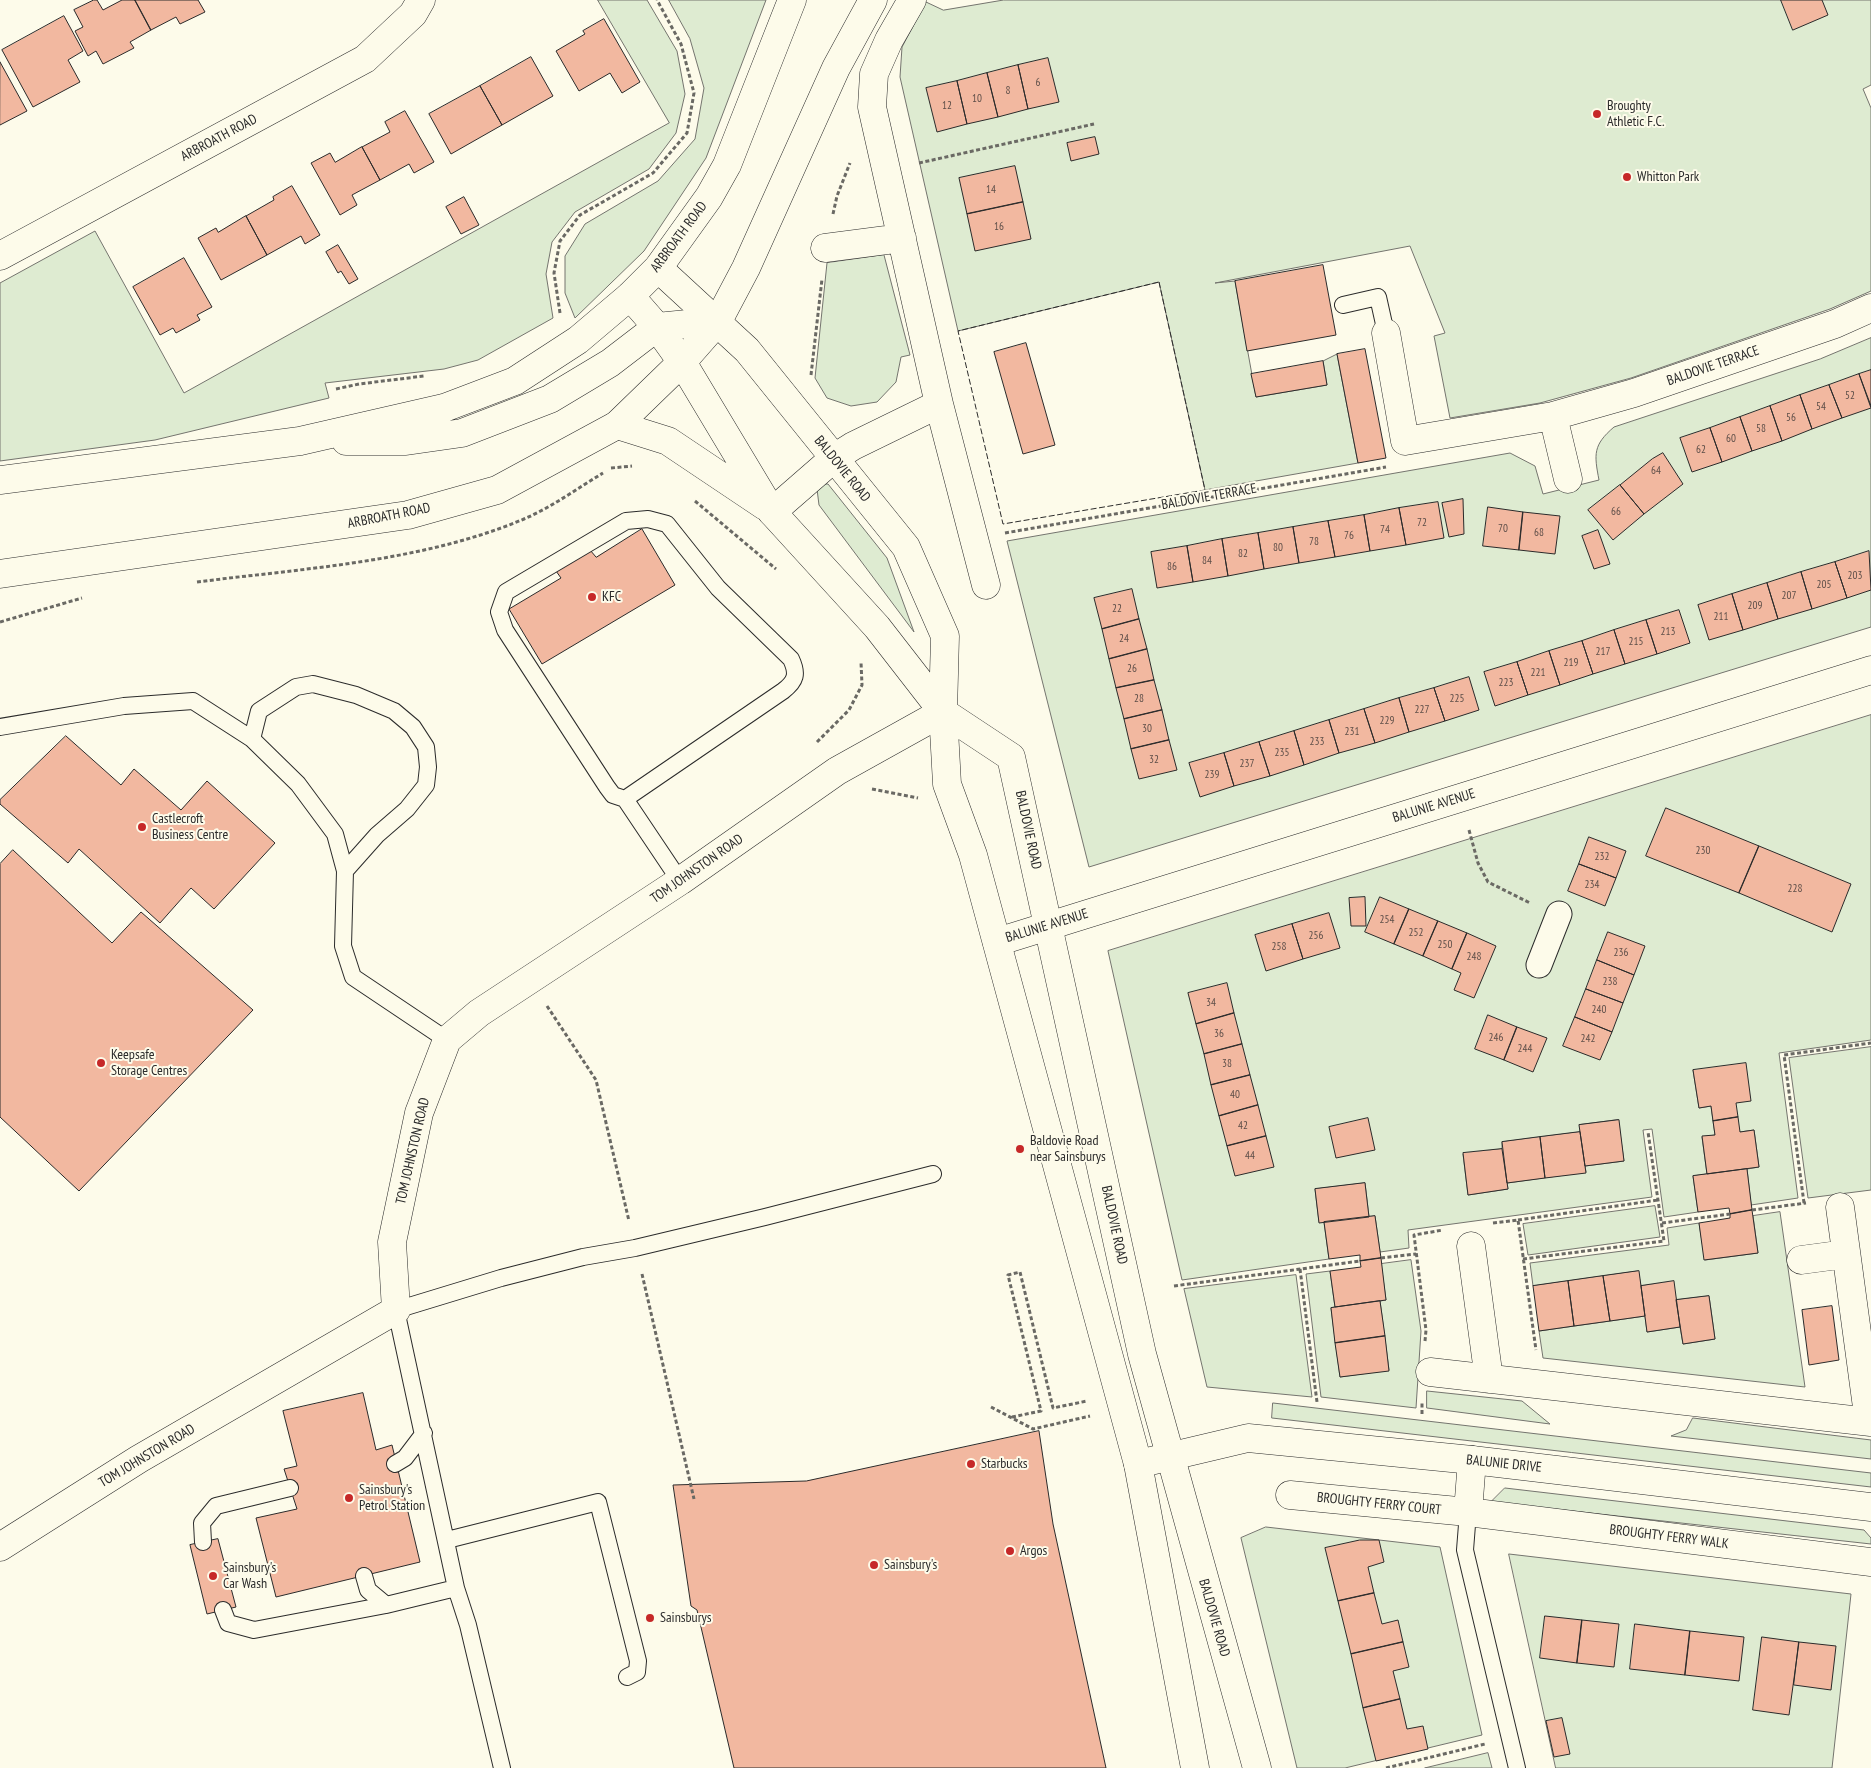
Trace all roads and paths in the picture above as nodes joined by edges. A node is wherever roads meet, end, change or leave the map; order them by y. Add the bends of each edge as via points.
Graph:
1 (421, 0) edge
2 (656, 0) edge
3 (792, 0) edge
4 (873, 0) edge
5 (912, 0) edge
6 (1094, 124) dead end
7 (886, 170) junction
8 (902, 238) junction
9 (825, 248) dead end
10 (0, 256) edge
11 (658, 268) junction
12 (630, 296) junction
13 (1343, 305) dead end
14 (1871, 308) edge
15 (561, 318) dead end
16 (718, 321) junction
17 (657, 327) junction
18 (1386, 333) joint
19 (682, 362) junction
20 (426, 376) dead end
21 (336, 389) dead end
22 (939, 404) junction
23 (1553, 416) junction
24 (617, 425) junction
25 (300, 441) junction
26 (1405, 441) junction
27 (834, 458) junction
28 (1568, 478) dead end
29 (0, 480) edge
30 (688, 496) dead end
31 (772, 512) junction
32 (1000, 534) dead end
33 (0, 574) edge
34 (783, 575) dead end
35 (986, 585) dead end
36 (861, 661) dead end
37 (1871, 670) edge
38 (944, 712) junction
39 (0, 727) edge
40 (252, 739) junction
41 (837, 771) junction
42 (1460, 798) junction
43 (625, 799) junction
44 (345, 871) junction
45 (680, 881) junction
46 (1558, 914) joint
47 (1049, 926) junction
48 (997, 942) junction
49 (1539, 966) dead end
50 (447, 1040) junction
51 (1871, 1043) edge
52 (1648, 1132) dead end
53 (933, 1174) dead end
54 (1658, 1200) junction
55 (1804, 1203) dead end
56 (1840, 1207) dead end
57 (1730, 1214) dead end
58 (1518, 1220) dead end
59 (1662, 1223) junction
60 (1471, 1246) dead end
61 (1416, 1254) dead end
62 (1846, 1254) junction
63 (1381, 1258) dead end
64 (1523, 1259) dead end
65 (1801, 1260) dead end
66 (1360, 1261) dead end
67 (1300, 1269) junction
68 (1174, 1286) dead end
69 (396, 1310) junction
70 (1430, 1372) dead end
71 (1489, 1379) junction
72 (1092, 1400) dead end
73 (1317, 1402) dead end
74 (991, 1407) dead end
75 (1096, 1415) dead end
76 (1012, 1417) junction
77 (1870, 1422) edge
78 (424, 1433) junction
79 (1169, 1456) junction
80 (1472, 1460) junction
81 (396, 1464) dead end
82 (1138, 1464) junction
83 (290, 1488) dead end
84 (1290, 1495) dead end
85 (1871, 1506) edge
86 (1468, 1512) junction
87 (447, 1540) junction
88 (203, 1542) dead end
89 (0, 1547) edge
90 (1871, 1562) edge
91 (364, 1576) dead end
92 (456, 1588) junction
93 (386, 1605) junction
94 (223, 1610) dead end
95 (627, 1677) dead end
96 (1510, 1738) junction
97 (502, 1768) edge
98 (1195, 1768) edge
99 (1257, 1768) edge
100 (1386, 1768) edge
101 (1517, 1768) edge

1 - 10 street, ARBROATH ROAD via 413,14 365,59
2 - 15 path via 681,44 694,93 687,133 653,173 580,216 560,241 554,273
3 - 11 street, ARBROATH ROAD via 727,165 709,197
4 - 16 street, ARBROATH ROAD via 836,68 746,268
5 - 7 street via 874,74 872,107
6 - 7 path
7 - 8 street
8 - 9 street
8 - 22 street
11 - 12 street, ARBROATH ROAD
11 - 16 street, BALDOVIE ROAD
12 - 17 street, BALDOVIE ROAD
12 - 25 street, ARBROATH ROAD via 578,340 515,380 444,408
13 - 18 lane via 1378,297
14 - 23 street, BALDOVIE TERRACE via 1835,324 1634,393
16 - 17 street
16 - 19 street, ARBROATH ROAD
16 - 27 street, BALDOVIE ROAD via 747,350
17 - 19 street, BALDOVIE ROAD
17 - 25 street, ARBROATH ROAD via 610,363 550,399 462,433 406,441
18 - 26 street
19 - 24 street, ARBROATH ROAD
19 - 31 street, BALDOVIE ROAD
20 - 21 path
22 - 27 street
22 - 35 street
23 - 26 street, BALDOVIE TERRACE
23 - 28 street
24 - 31 street, BALDOVIE ROAD via 668,441
24 - 33 street, ARBROATH ROAD via 497,490 408,515
25 - 29 street, ARBROATH ROAD
26 - 32 path, BALDOVIE TERRACE via 1388,467
27 - 31 street
27 - 38 street, BALDOVIE ROAD via 906,548 945,636
30 - 34 path
31 - 38 street, BALDOVIE ROAD via 876,627
36 - 41 path via 862,685 849,710 812,747
37 - 42 street, BALUNIE AVENUE
38 - 41 street, TOM JOHNSTON ROAD
38 - 47 street, BALDOVIE ROAD via 1011,757
38 - 48 street, BALDOVIE ROAD via 947,784 973,854
39 - 40 lane via 124,706 193,701
40 - 44 lane via 298,784 335,834
40 - 44 lane via 259,711 296,687 313,684 356,695 394,711 413,727 426,747 426,785 408,809 377,835
41 - 45 street, TOM JOHNSTON ROAD
42 - 46 path via 1478,863 1488,882
42 - 47 street, BALUNIE AVENUE
43 - 43 lane via 613,795 505,630 499,612 506,592 626,522 648,520 667,524 718,588 791,659 796,677 782,691
43 - 45 lane
44 - 50 lane via 344,946 353,977
45 - 50 street, TOM JOHNSTON ROAD via 479,1012
46 - 49 street
47 - 48 street, BALUNIE AVENUE
47 - 79 street, BALDOVIE ROAD via 1142,1354
48 - 82 street, BALDOVIE ROAD
50 - 69 street, TOM JOHNSTON ROAD via 419,1114 392,1242
51 - 55 path via 1784,1055
52 - 54 path
53 - 69 lane via 765,1218 501,1278
54 - 58 path
54 - 59 path
56 - 62 street
57 - 59 path
59 - 64 path via 1664,1241
60 - 71 street
61 - 63 path
62 - 65 street
62 - 77 street
66 - 67 path
67 - 68 path
67 - 73 path
69 - 78 lane
69 - 89 street, TOM JOHNSTON ROAD via 139,1459
70 - 71 street
71 - 77 street
72 - 76 path via 1053,1408 1020,1272 1008,1275 1041,1411
74 - 76 path
75 - 76 path via 1033,1429
78 - 81 lane via 405,1458
78 - 87 lane
79 - 80 street, BALUNIE DRIVE via 1248,1438
79 - 82 street, BALUNIE DRIVE
79 - 99 street, BALDOVIE ROAD
80 - 85 street, BALUNIE DRIVE
80 - 86 street
82 - 98 street, BALDOVIE ROAD
83 - 88 lane via 216,1506 202,1522
84 - 86 street, BROUGHTY FERRY COURT
86 - 90 street, BROUGHTY FERRY WALK
86 - 96 lane via 1465,1550
87 - 92 lane
87 - 95 lane via 598,1502 638,1661 638,1672
91 - 93 lane via 368,1590
92 - 93 lane
92 - 97 lane
93 - 94 lane via 254,1630 228,1623
96 - 100 path
96 - 101 lane

